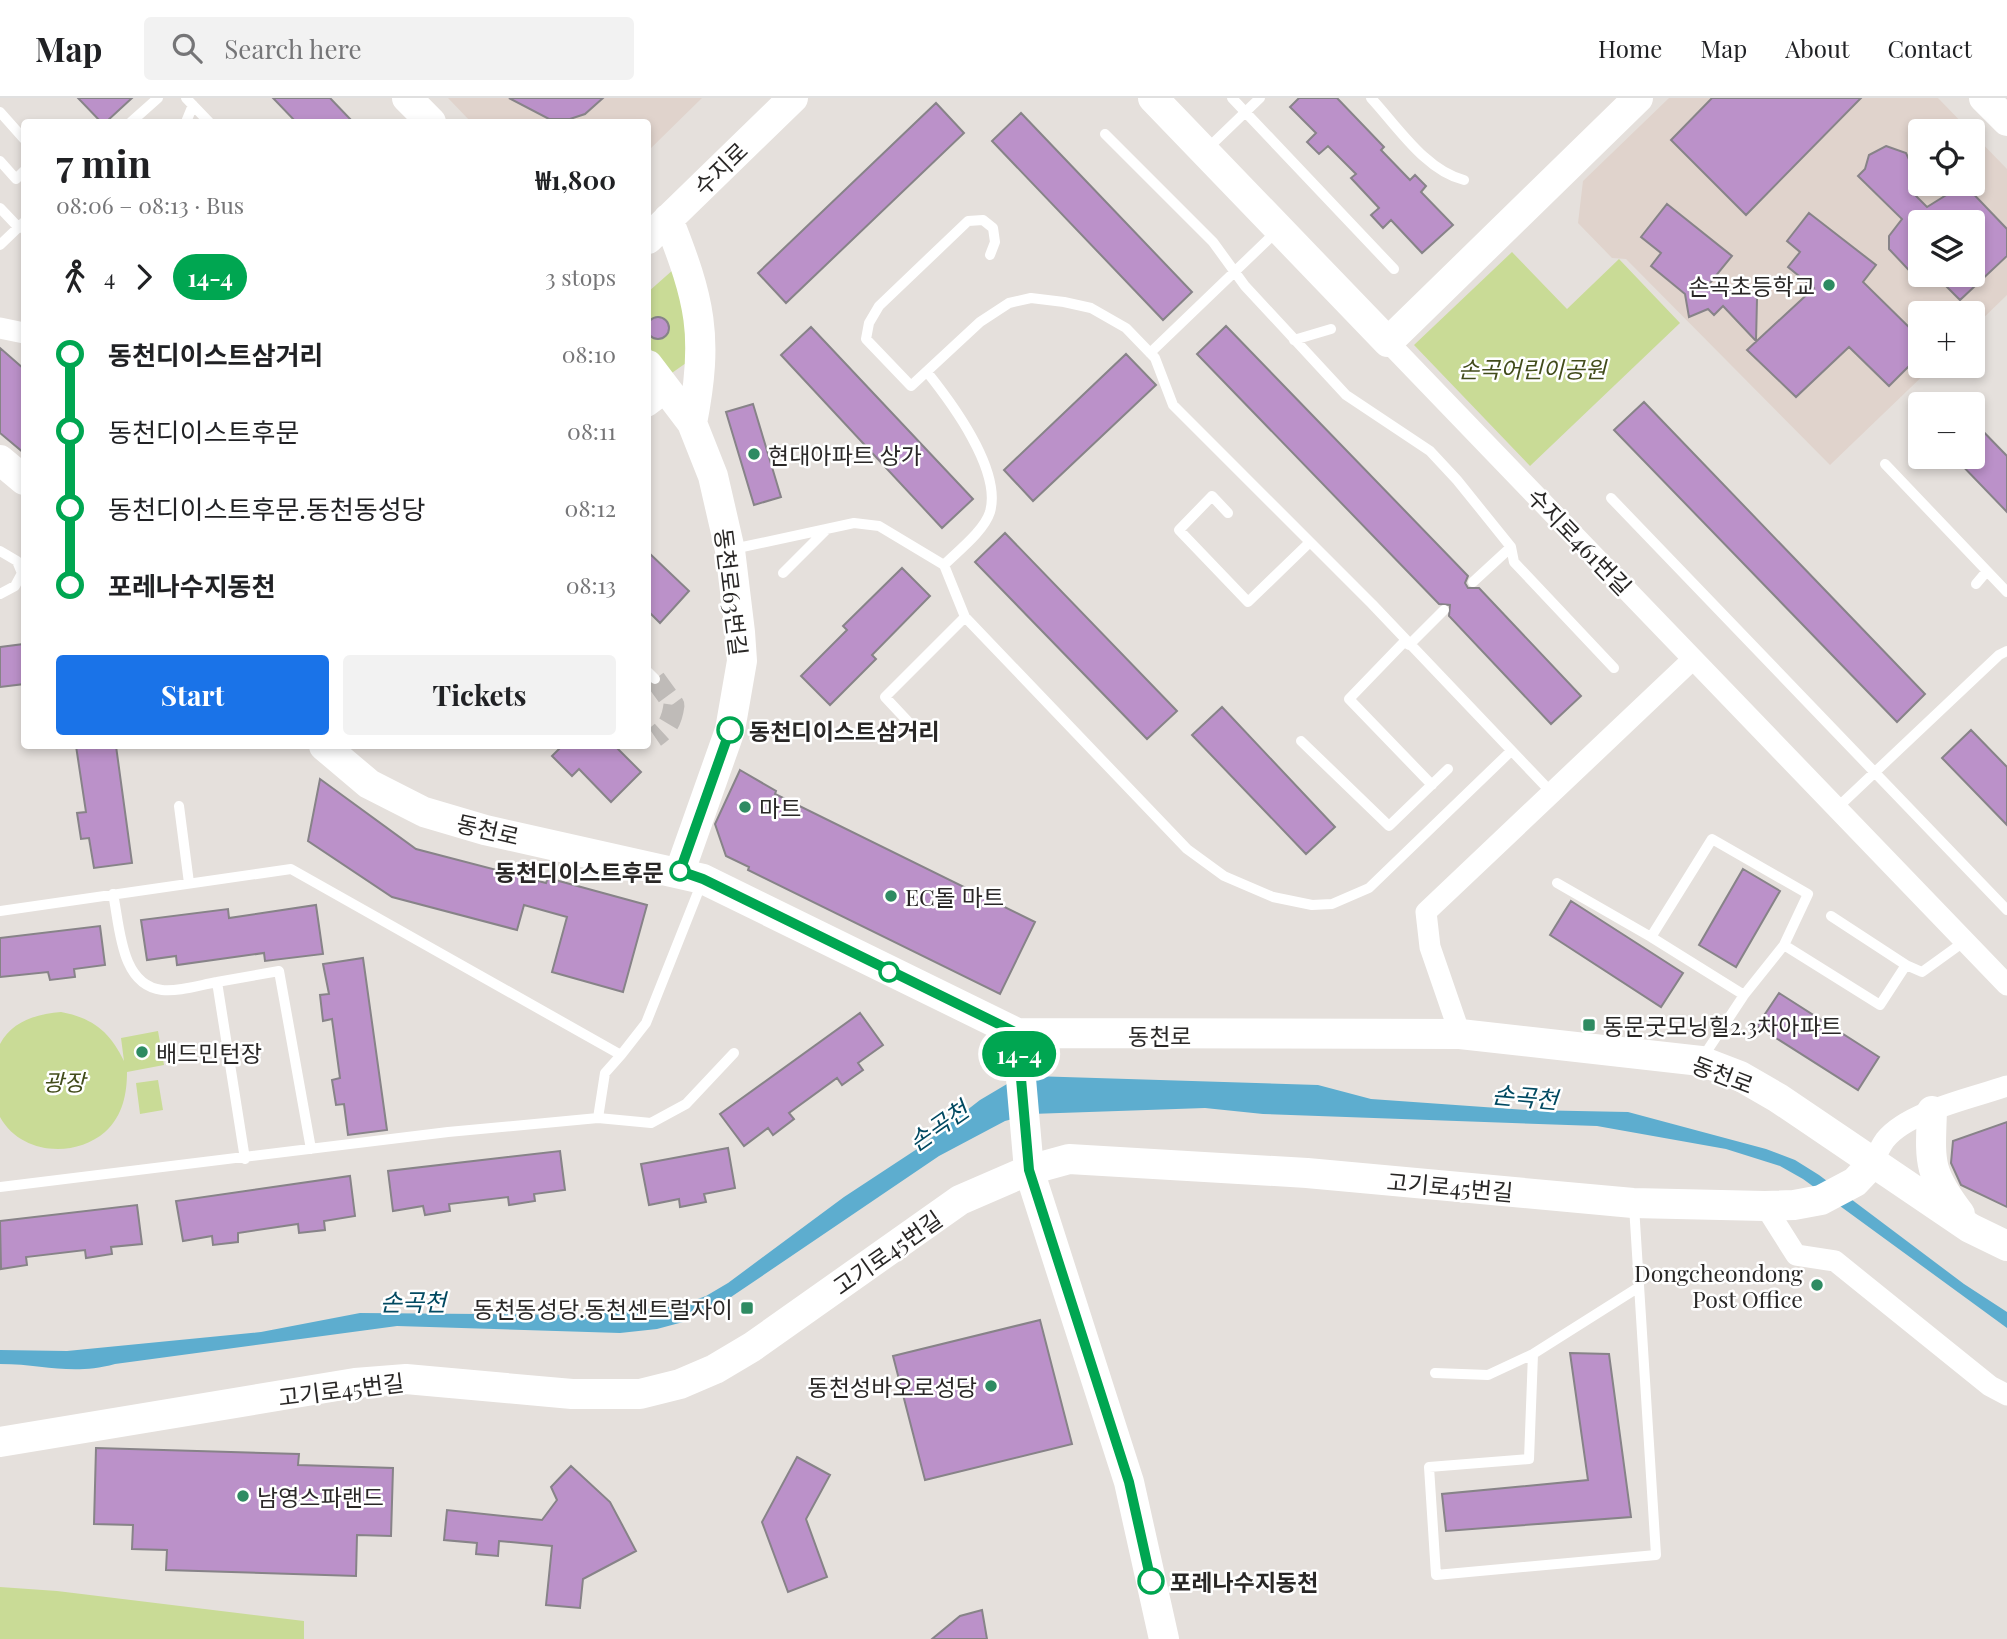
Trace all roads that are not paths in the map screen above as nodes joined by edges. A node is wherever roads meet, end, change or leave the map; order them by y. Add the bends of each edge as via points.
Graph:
1 (158, 98) edge
2 (407, 98) edge
3 (793, 98) edge
4 (1153, 98) edge
5 (1232, 98) edge
6 (1260, 98) edge
7 (1371, 98) edge
8 (1637, 98) edge
9 (1984, 98) edge
10 (189, 102) edge
11 (0, 112) edge
12 (1245, 112) junction
13 (134, 119) edge
14 (206, 119) edge
15 (428, 119) edge
16 (2007, 121) edge
17 (1105, 134) dead end
18 (21, 136) edge
19 (1204, 152) junction
20 (0, 161) edge
21 (21, 174) edge
22 (1464, 180) dead end
23 (0, 208) edge
24 (21, 224) edge
25 (21, 226) edge
26 (658, 229) edge
27 (1279, 229) junction
28 (0, 245) edge
29 (990, 255) dead end
30 (1394, 269) dead end
31 (1235, 272) junction
32 (0, 328) edge
33 (1331, 329) dead end
34 (21, 332) edge
35 (1294, 340) junction
36 (1388, 342) junction
37 (1150, 353) junction
38 (927, 372) junction
39 (651, 375) edge
40 (658, 398) edge
41 (692, 423) junction
42 (0, 460) edge
43 (1885, 464) dead end
44 (21, 478) edge
45 (1611, 498) dead end
46 (1228, 513) dead end
47 (827, 529) junction
48 (1310, 542) junction
49 (1511, 547) junction
50 (730, 550) junction
51 (0, 551) edge
52 (944, 565) junction
53 (21, 571) edge
54 (1987, 571) junction
55 (783, 573) dead end
56 (21, 575) edge
57 (1473, 582) dead end
58 (1976, 584) dead end
59 (2007, 592) edge
60 (0, 594) edge
61 (1444, 610) dead end
62 (965, 617) junction
63 (1407, 643) junction
64 (2007, 651) edge
65 (1693, 659) junction
66 (1614, 668) dead end
67 (915, 729) dead end
68 (1301, 741) dead end
69 (330, 749) edge
70 (1510, 752) junction
71 (1448, 769) dead end
72 (1877, 771) junction
73 (1432, 785) junction
74 (1551, 792) junction
75 (179, 806) dead end
76 (1837, 808) junction
77 (692, 875) junction
78 (189, 883) junction
79 (1557, 883) dead end
80 (113, 894) junction
81 (2007, 910) edge
82 (0, 911) edge
83 (1831, 916) dead end
84 (1651, 937) junction
85 (1965, 941) junction
86 (1784, 945) junction
87 (1906, 965) junction
88 (217, 982) junction
89 (2007, 985) edge
90 (1744, 995) junction
91 (1460, 1034) junction
92 (1018, 1044) junction
93 (734, 1053) dead end
94 (621, 1055) junction
95 (1700, 1061) junction
96 (2007, 1086) edge
97 (1932, 1111) junction
98 (598, 1118) junction
99 (311, 1149) junction
100 (245, 1159) junction
101 (1872, 1164) junction
102 (1029, 1170) junction
103 (0, 1187) edge
104 (1633, 1203) junction
105 (1780, 1205) junction
106 (1970, 1228) junction
107 (2007, 1246) edge
108 (1639, 1287) junction
109 (1532, 1354) junction
110 (1435, 1373) dead end
111 (2007, 1395) edge
112 (0, 1442) edge
113 (1164, 1639) edge

1 - 13 lane
2 - 15 street
3 - 26 street, 수지로
4 - 19 street, 수지로461번길
5 - 12 lane
6 - 12 lane
7 - 22 lane via 1431,162 1449,176
8 - 36 street
9 - 16 street
10 - 14 lane
11 - 18 lane
12 - 19 lane
12 - 30 lane
17 - 31 lane via 1213,243
19 - 27 street, 수지로461번길
20 - 21 lane via 16,179
23 - 24 lane
25 - 28 lane
26 - 41 street via 693,282 701,326 700,379
27 - 31 lane
27 - 36 street, 수지로461번길
29 - 38 lane via 995,242 993,228 983,220 968,220 879,306 869,323 866,339 911,386
31 - 35 lane
31 - 37 lane
32 - 34 street
33 - 35 lane
35 - 49 lane via 1346,395 1430,452
36 - 65 street, 수지로461번길
37 - 38 lane via 1126,328 1091,308 1031,298 1009,303 980,322
37 - 48 lane via 1173,405
38 - 52 lane via 973,438 989,485 990,512
39 - 40 street, 동천로63번길
40 - 41 street, 동천로63번길
41 - 50 street, 동천로63번길 via 713,476
42 - 44 street
43 - 54 lane
45 - 72 lane
46 - 48 lane via 1212,496 1179,530 1248,602
47 - 50 lane
47 - 52 lane via 854,523 879,526
47 - 55 lane
48 - 63 lane
49 - 57 lane
49 - 66 lane via 1514,562
50 - 77 street, 동천로63번길 via 741,652 737,700
51 - 53 lane via 16,561
52 - 62 lane
54 - 58 lane
54 - 59 lane
56 - 60 lane via 15,586
61 - 63 lane
62 - 67 lane via 885,697
62 - 70 lane via 1204,864 1293,903 1332,904 1369,888
63 - 70 lane
63 - 73 lane via 1349,699
64 - 72 lane
65 - 74 street
65 - 76 street, 수지로461번길
68 - 73 lane via 1389,827
69 - 77 street, 동천로 via 369,784 424,811 485,830
70 - 74 lane
71 - 73 lane
72 - 76 lane
72 - 81 lane
74 - 91 street via 1426,912 1430,947
75 - 78 lane
76 - 85 street, 수지로461번길
77 - 92 street, 동천로
77 - 94 lane via 646,1023
78 - 80 lane
78 - 94 lane via 291,869
79 - 84 lane
80 - 82 lane
80 - 88 lane via 127,963 145,984 163,990
83 - 87 lane
84 - 86 lane via 1712,839 1808,894
84 - 90 lane
85 - 87 lane via 1922,972
85 - 89 street, 수지로461번길
86 - 87 lane via 1880,1004
86 - 90 lane
88 - 99 lane via 279,971
88 - 100 lane
90 - 95 lane
91 - 92 street, 동천로
91 - 95 street, 동천로
92 - 102 street
93 - 98 lane via 686,1104 651,1123
94 - 98 lane via 605,1073
95 - 101 street, 동천로 via 1779,1098
96 - 97 street
97 - 101 street via 1886,1139
97 - 106 street via 1930,1155 1937,1183
98 - 99 lane
99 - 100 lane
100 - 103 lane
101 - 105 street, 고기로45번길 via 1855,1182 1822,1200
101 - 106 street, 동천로
102 - 104 street, 고기로45번길 via 1069,1159 1307,1173
102 - 112 street, 고기로45번길 via 960,1200 752,1347 680,1384 640,1394 572,1394 407,1379
102 - 113 street via 1129,1482
104 - 105 street, 고기로45번길
104 - 108 lane
105 - 111 street via 1796,1255 1835,1261
106 - 107 street, 동천로
108 - 109 lane
108 - 109 lane via 1656,1555 1436,1574 1429,1466 1529,1459
109 - 110 lane via 1488,1375

